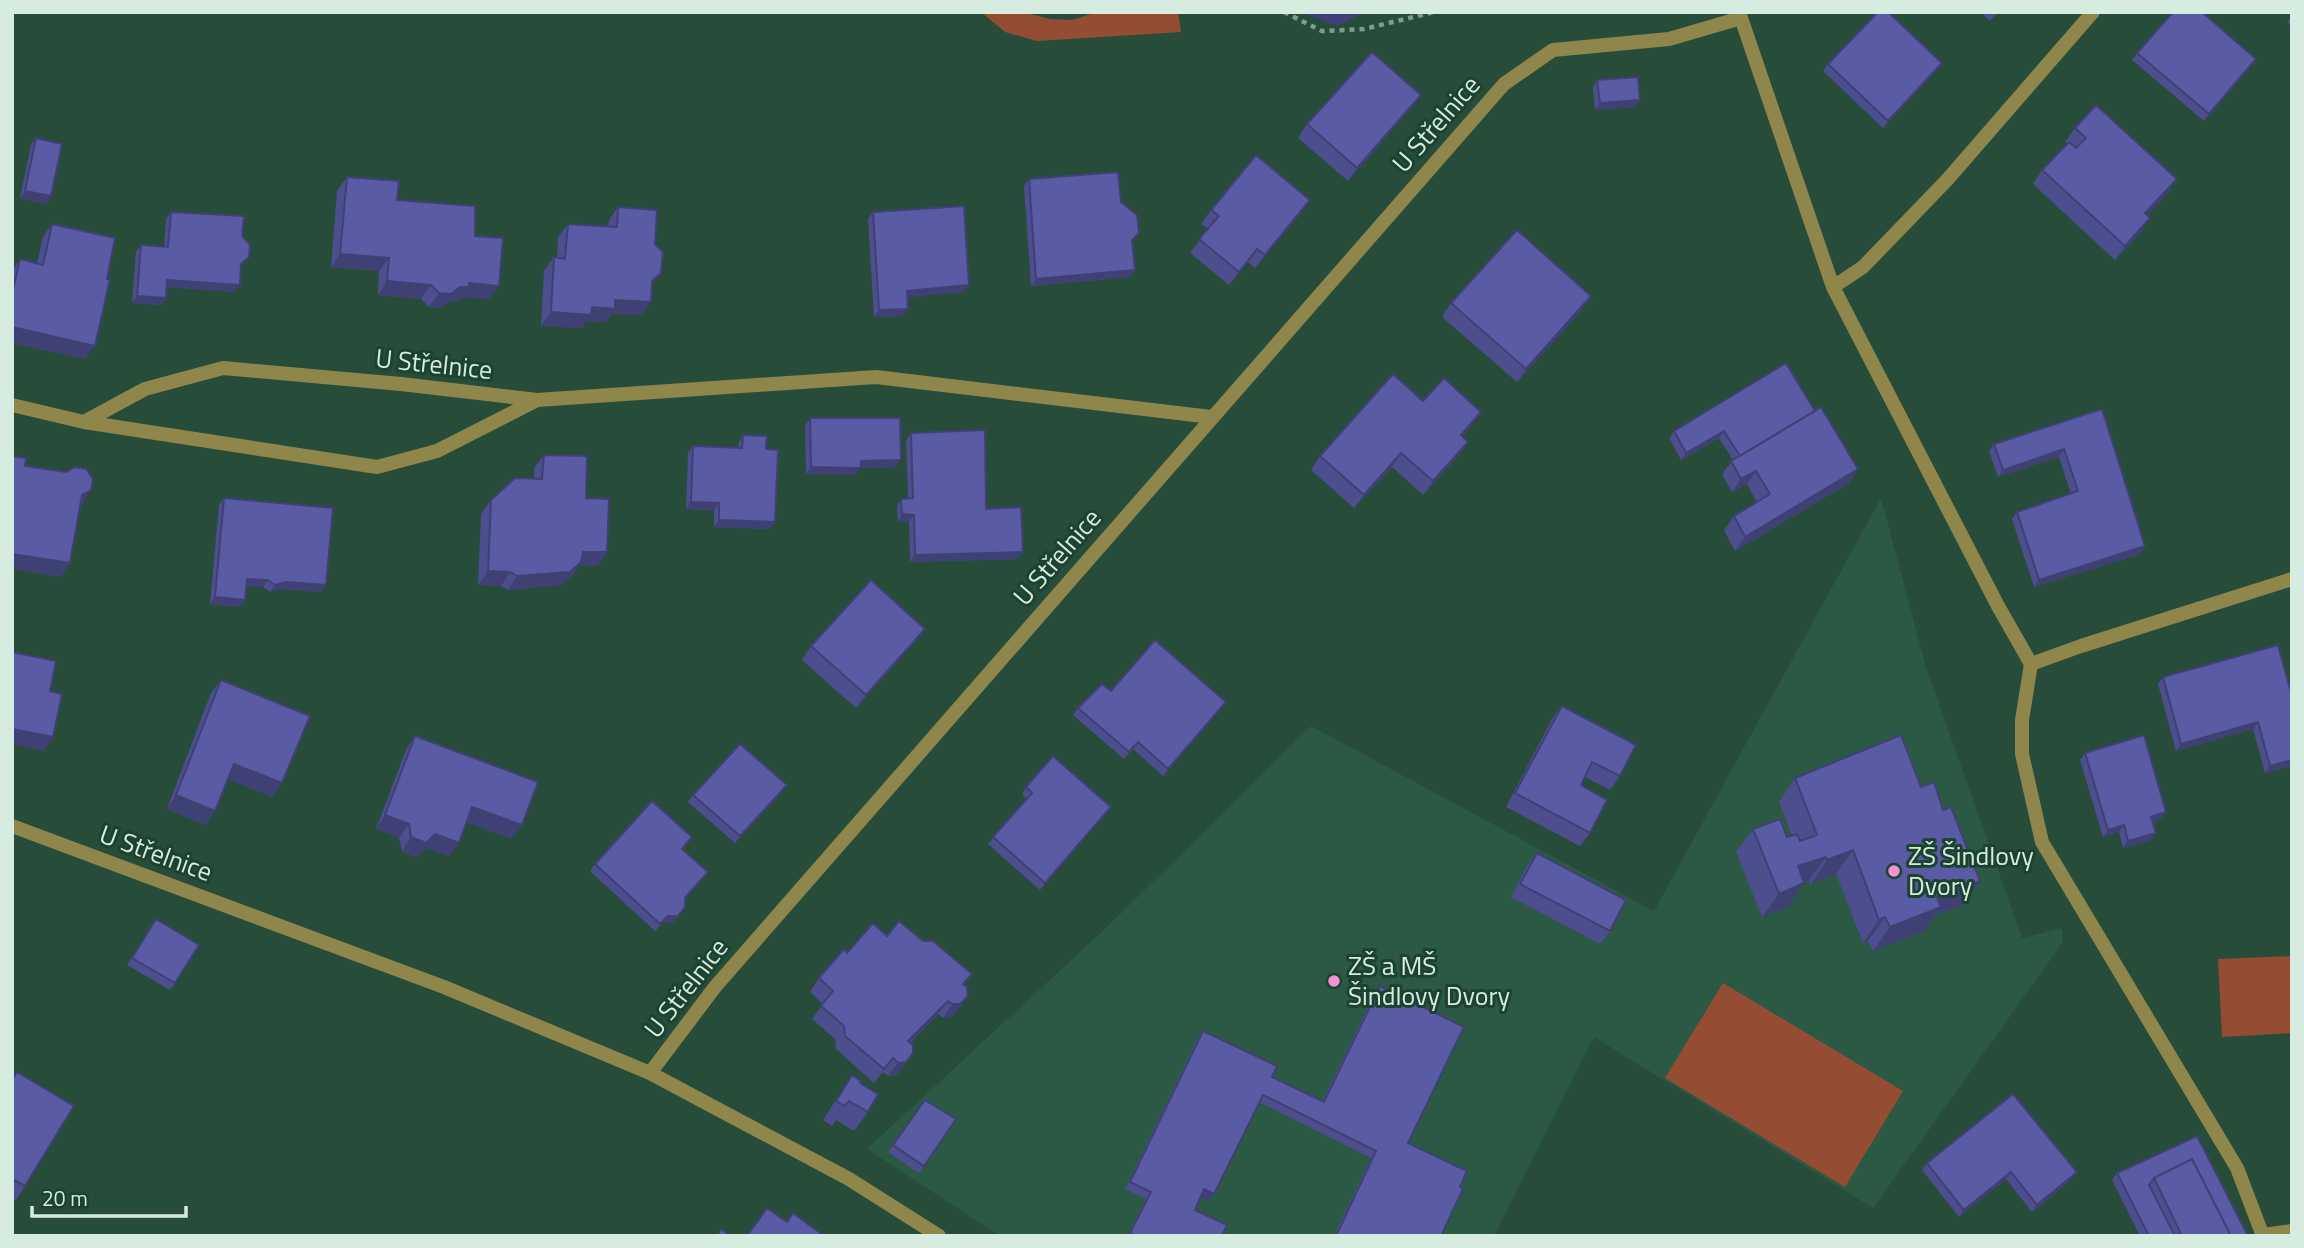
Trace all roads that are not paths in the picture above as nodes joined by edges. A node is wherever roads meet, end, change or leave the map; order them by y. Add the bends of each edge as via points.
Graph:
1 (2093, 12) edge
2 (1740, 15) edge
3 (1833, 288) junction
4 (537, 400) junction
5 (12, 405) edge
6 (1211, 417) junction
7 (84, 422) junction
8 (2292, 579) edge
9 (2031, 664) junction
10 (12, 826) edge
11 (650, 1073) junction
12 (2292, 1231) edge
13 (2263, 1235) edge
14 (939, 1236) edge

1 - 3 street via 1947,180 1863,267
2 - 3 street
2 - 6 street, U Střelnice via 1669,39 1553,50 1504,84
3 - 9 street
4 - 6 street, U Střelnice via 876,377
4 - 7 street, U Střelnice via 223,368 145,389
4 - 7 street, U Střelnice via 437,451 377,467
5 - 7 street, U Střelnice
6 - 11 street, U Střelnice via 715,987
8 - 9 street
9 - 13 street via 2022,754 2042,842 2237,1168
10 - 11 street, U Střelnice via 444,987
11 - 14 street via 849,1179
12 - 13 street

